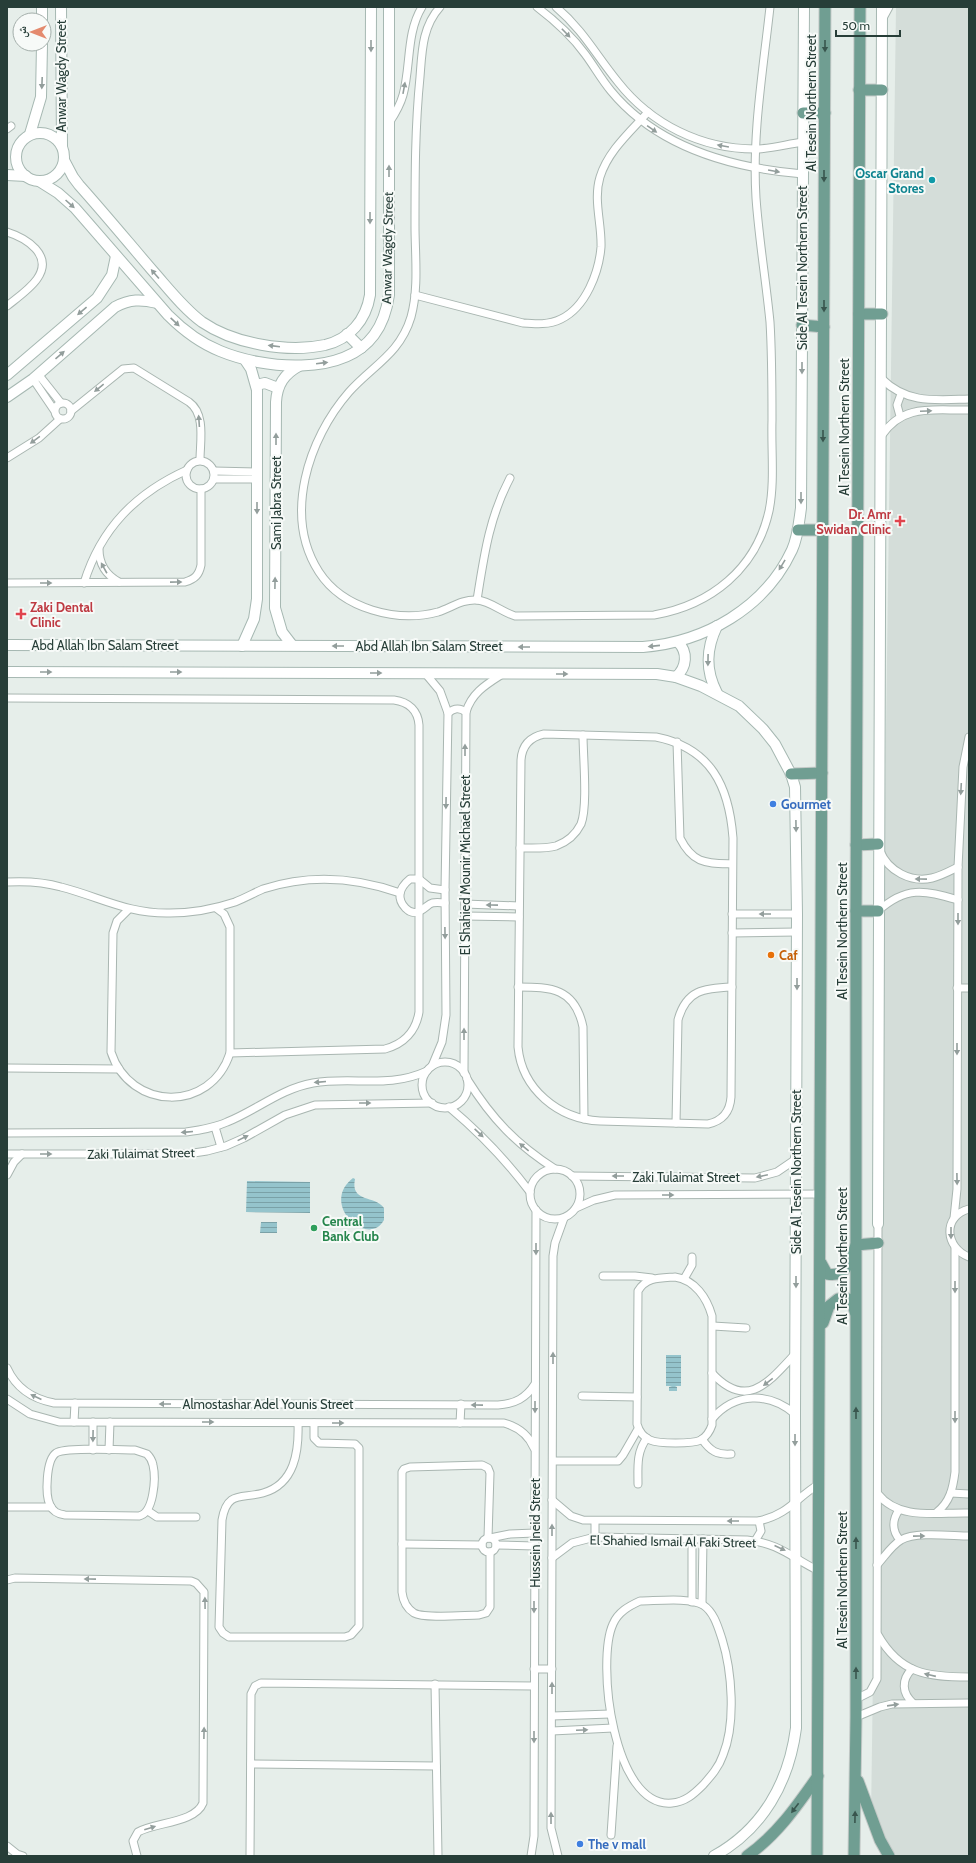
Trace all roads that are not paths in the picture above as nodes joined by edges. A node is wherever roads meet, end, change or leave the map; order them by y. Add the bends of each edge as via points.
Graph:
1 (60, 7) edge
2 (371, 7) edge
3 (389, 7) edge
4 (422, 7) edge
5 (440, 7) edge
6 (537, 7) edge
7 (556, 7) edge
8 (770, 7) edge
9 (804, 7) edge
10 (825, 7) edge
11 (860, 7) edge
12 (882, 7) edge
13 (889, 7) edge
14 (882, 19) junction
15 (42, 52) edge
16 (601, 58) junction
17 (593, 66) junction
18 (618, 83) junction
19 (610, 90) junction
20 (860, 90) junction
21 (882, 90) junction
22 (648, 112) junction
23 (803, 113) junction
24 (825, 113) junction
25 (640, 121) junction
26 (389, 123) junction
27 (30, 134) junction
28 (803, 142) junction
29 (20, 144) junction
30 (62, 146) junction
31 (756, 149) junction
32 (7, 151) edge
33 (64, 160) junction
34 (755, 167) junction
35 (7, 174) edge
36 (803, 174) junction
37 (26, 176) junction
38 (39, 181) junction
39 (7, 232) edge
40 (116, 256) junction
41 (415, 295) junction
42 (97, 298) junction
43 (157, 303) junction
44 (7, 306) edge
45 (110, 312) junction
46 (859, 314) junction
47 (882, 314) junction
48 (202, 322) junction
49 (802, 325) junction
50 (824, 327) junction
51 (347, 334) junction
52 (192, 336) junction
53 (361, 348) junction
54 (245, 360) junction
55 (299, 366) junction
56 (7, 375) edge
57 (35, 376) junction
58 (882, 379) junction
59 (256, 385) junction
60 (278, 388) junction
61 (901, 394) junction
62 (7, 397) edge
63 (969, 399) edge
64 (61, 403) junction
65 (54, 410) junction
66 (969, 410) edge
67 (71, 412) junction
68 (900, 416) junction
69 (60, 419) junction
70 (882, 435) junction
71 (7, 458) edge
72 (200, 460) junction
73 (187, 470) junction
74 (214, 475) junction
75 (258, 475) junction
76 (510, 478) dead end
77 (201, 489) junction
78 (798, 530) junction
79 (823, 530) junction
80 (99, 547) junction
81 (84, 582) junction
82 (119, 582) junction
83 (7, 583) edge
84 (257, 599) junction
85 (275, 600) junction
86 (477, 600) junction
87 (717, 626) junction
88 (678, 642) junction
89 (7, 645) edge
90 (292, 645) junction
91 (242, 646) junction
92 (7, 672) edge
93 (425, 673) junction
94 (504, 673) junction
95 (676, 677) junction
96 (717, 693) junction
97 (7, 698) edge
98 (466, 712) junction
99 (448, 713) junction
100 (583, 735) junction
101 (969, 737) edge
102 (677, 742) junction
103 (822, 773) junction
104 (791, 774) junction
105 (795, 787) joint
106 (878, 844) junction
107 (856, 845) junction
108 (520, 848) junction
109 (732, 864) junction
110 (958, 867) junction
111 (419, 879) junction
112 (7, 882) edge
113 (444, 890) junction
114 (400, 893) junction
115 (958, 900) junction
116 (445, 902) junction
117 (465, 904) junction
118 (519, 906) junction
119 (216, 908) junction
120 (130, 909) junction
121 (856, 911) junction
122 (878, 911) junction
123 (419, 912) junction
124 (732, 914) junction
125 (797, 914) junction
126 (465, 916) junction
127 (519, 917) junction
128 (797, 932) junction
129 (732, 933) junction
130 (518, 987) junction
131 (732, 987) junction
132 (957, 988) junction
133 (969, 988) edge
134 (230, 1053) junction
135 (7, 1068) edge
136 (430, 1068) junction
137 (118, 1069) junction
138 (466, 1076) junction
139 (432, 1103) junction
140 (449, 1107) junction
141 (584, 1120) junction
142 (676, 1123) junction
143 (215, 1127) junction
144 (7, 1133) edge
145 (221, 1147) junction
146 (7, 1154) edge
147 (22, 1154) junction
148 (796, 1159) junction
149 (556, 1169) junction
150 (7, 1175) edge
151 (572, 1176) junction
152 (530, 1192) junction
153 (796, 1194) junction
154 (820, 1194) junction
155 (576, 1208) junction
156 (969, 1209) edge
157 (536, 1210) junction
158 (564, 1218) junction
159 (954, 1218) junction
160 (878, 1224) joint
161 (878, 1243) junction
162 (856, 1245) junction
163 (955, 1248) junction
164 (692, 1257) dead end
165 (969, 1257) edge
166 (820, 1261) junction
167 (603, 1276) dead end
168 (654, 1278) junction
169 (684, 1279) junction
170 (856, 1317) junction
171 (713, 1326) junction
172 (746, 1328) dead end
173 (820, 1329) junction
174 (795, 1354) junction
175 (7, 1368) edge
176 (712, 1373) junction
177 (535, 1383) junction
178 (733, 1390) junction
179 (754, 1390) junction
180 (582, 1396) dead end
181 (637, 1397) junction
182 (755, 1398) junction
183 (7, 1399) edge
184 (734, 1402) junction
185 (75, 1403) junction
186 (461, 1404) junction
187 (795, 1414) junction
188 (712, 1419) junction
189 (74, 1422) junction
190 (93, 1422) junction
191 (110, 1422) junction
192 (298, 1423) junction
193 (314, 1423) junction
194 (460, 1423) junction
195 (638, 1429) junction
196 (646, 1438) junction
197 (702, 1439) junction
198 (535, 1449) junction
199 (93, 1450) junction
200 (109, 1450) junction
201 (732, 1454) dead end
202 (553, 1461) junction
203 (638, 1484) dead end
204 (819, 1484) junction
205 (951, 1493) junction
206 (878, 1494) junction
207 (969, 1494) edge
208 (552, 1500) junction
209 (795, 1503) junction
210 (7, 1507) edge
211 (51, 1507) junction
212 (899, 1510) junction
213 (148, 1511) junction
214 (937, 1512) junction
215 (969, 1513) edge
216 (196, 1517) dead end
217 (595, 1521) junction
218 (759, 1521) junction
219 (535, 1533) junction
220 (969, 1536) edge
221 (489, 1538) junction
222 (595, 1538) junction
223 (692, 1539) junction
224 (703, 1539) junction
225 (900, 1540) junction
226 (756, 1541) junction
227 (402, 1544) junction
228 (482, 1545) junction
229 (496, 1545) junction
230 (535, 1546) junction
231 (490, 1552) junction
232 (552, 1558) junction
233 (796, 1558) junction
234 (878, 1564) junction
235 (819, 1571) junction
236 (7, 1580) edge
237 (692, 1602) junction
238 (702, 1604) junction
239 (877, 1634) junction
240 (534, 1669) junction
241 (552, 1669) junction
242 (912, 1669) junction
243 (969, 1677) edge
244 (435, 1684) junction
245 (534, 1686) junction
246 (856, 1699) junction
247 (913, 1703) junction
248 (969, 1703) edge
249 (610, 1714) junction
250 (552, 1716) junction
251 (856, 1717) junction
252 (613, 1728) junction
253 (552, 1731) junction
254 (617, 1744) junction
255 (251, 1764) junction
256 (436, 1766) junction
257 (855, 1774) junction
258 (818, 1776) junction
259 (611, 1835) dead end
260 (7, 1846) edge
261 (23, 1856) edge
262 (136, 1856) edge
263 (250, 1856) edge
264 (438, 1856) edge
265 (531, 1856) edge
266 (558, 1856) edge
267 (714, 1856) edge
268 (747, 1856) edge
269 (817, 1856) edge
270 (854, 1856) edge
271 (889, 1856) edge

1 - 30 street, Anwar Wagdy Street
2 -> 51 street, Anwar Wagdy Street via 370,295 366,313
3 - 26 street, Anwar Wagdy Street
26 -> 4 street via 404,94 413,28
5 - 41 street via 432,17 425,34 418,93 415,143
6 -> 17 street via 573,40
7 - 16 street via 585,36
8 - 31 street via 760,87
9 - 23 street, Side Al Tesein Northern Street
10 -> 24 main road, Al Tesein Northern Street
11 - 20 main road, Al Tesein Northern Street
12 - 14 street
13 - 14 street
14 - 21 street
15 -> 27 street, Anwar Wagdy Street via 41,97
16 - 17 street
16 - 18 street
17 - 19 street
18 - 19 street
18 - 22 street
19 - 25 street
20 - 21 main road
20 - 46 main road, Al Tesein Northern Street
21 - 47 street
22 - 25 street
31 -> 22 street via 736,148 697,139
23 - 24 main road
23 - 28 street, Side Al Tesein Northern Street
24 -> 50 main road, Al Tesein Northern Street
25 -> 34 street via 681,146 711,157
25 - 41 street via 615,148 603,168 597,191 601,247 598,265 587,292 573,311 549,323 523,323
53 -> 26 street, Anwar Wagdy Street via 374,336 382,323 389,295
27 - 29 street
27 - 30 street via 45,133
28 - 31 street
28 - 36 street, Side Al Tesein Northern Street
29 - 32 street
29 - 37 street via 16,157 17,165
30 - 33 street
31 - 34 street
33 - 38 street via 53,178
48 -> 33 street, Anwar Wagdy Street via 180,302 73,177
34 -> 36 street
34 - 86 street via 772,358 771,476 768,511 757,543 749,557 728,582 701,601 654,615 515,616
35 - 37 street
36 - 49 street, Side Al Tesein Northern Street
37 - 38 street
38 -> 40 street, Anwar Wagdy Street via 75,208
39 - 44 street via 35,247 42,267 37,280
40 - 42 street via 112,275
40 - 43 street, Anwar Wagdy Street
41 - 86 street via 408,326 398,344 348,393 321,435 308,466 303,489 302,515 305,538 311,559 321,575 342,595 370,609 395,615 416,616 438,612 463,601
42 - 45 street
42 -> 56 street
43 - 45 street via 146,300 125,302
43 -> 52 street, Anwar Wagdy Street
57 -> 45 street
46 - 47 main road
46 - 107 main road, Al Tesein Northern Street
47 - 58 street
51 -> 48 street, Anwar Wagdy Street via 318,346 281,347 242,341
48 - 52 street
49 - 50 main road
49 -> 78 street, Side Al Tesein Northern Street via 801,508
50 -> 79 main road, Al Tesein Northern Street
51 - 53 street
52 - 54 street, Anwar Wagdy Street via 218,351
55 -> 53 street, Anwar Wagdy Street via 333,361
54 - 55 street, Anwar Wagdy Street
54 - 59 street, Sami Jabra Street
55 - 60 street via 284,376
57 - 62 street
57 - 64 street
57 - 65 street
58 - 61 street
58 - 70 street
59 - 60 street via 265,383
59 - 75 street, Sami Jabra Street
85 -> 60 street, Sami Jabra Street
61 - 63 street via 925,399
61 - 68 street via 897,405
64 - 65 street
64 - 67 street via 68,405
65 - 69 street
68 -> 66 street via 912,412
67 - 69 street via 67,418
72 -> 67 street via 200,419 196,408 134,368 123,369
68 - 70 street via 889,424
69 -> 71 street via 39,438
70 - 106 street
72 - 73 street via 194,462
72 - 74 street via 209,463
73 - 77 street via 187,481
73 - 80 street via 152,488 136,500
74 - 75 street
74 - 77 street via 207,488
75 -> 84 street, Sami Jabra Street
76 - 86 street via 490,525
82 -> 77 street via 185,582 196,577 202,565
78 - 79 main road
78 -> 87 street, Abd Allah Ibn Salam Street via 792,550 765,590 741,613
79 - 103 main road, Al Tesein Northern Street
80 - 81 street
82 -> 80 street via 105,572 101,564
81 - 82 street
83 -> 81 street
84 - 85 street via 266,603
84 - 91 street, Sami Jabra Street via 254,619
85 - 90 street, Sami Jabra Street via 278,624
87 - 88 street, Abd Allah Ibn Salam Street
87 -> 96 street via 710,642 708,660 710,677
88 -> 90 street, Abd Allah Ibn Salam Street via 631,648
88 - 95 street via 684,652 685,664
89 - 91 street, Abd Allah Ibn Salam Street
90 - 91 street, Abd Allah Ibn Salam Street
92 -> 93 street, Abd Allah Ibn Salam Street
93 - 94 street, Abd Allah Ibn Salam Street
93 - 99 street, El Shahied Mounir Michael Street via 440,691
94 -> 95 street, Abd Allah Ibn Salam Street via 641,673
94 - 98 street, El Shahied Mounir Michael Street via 473,696
95 - 96 street, Abd Allah Ibn Salam Street
96 - 104 street, Abd Allah Ibn Salam Street via 739,706 763,729 778,749
97 - 111 street via 405,702 413,709 418,721
98 - 99 street via 458,709
117 -> 98 street, El Shahied Mounir Michael Street
99 -> 113 street, El Shahied Mounir Michael Street
100 - 102 street via 656,736
100 - 108 street via 584,804 583,815 575,834 557,846
100 - 108 street via 544,734 525,745 520,760
101 -> 110 street via 963,767
102 - 109 street via 696,752 706,761 720,782 730,815
102 - 109 street via 680,838 685,849 705,863
103 - 104 main road
103 - 154 main road, Al Tesein Northern Street
104 - 105 street, Abd Allah Ibn Salam Street
105 -> 125 street, Side Al Tesein Northern Street
106 - 107 main road
110 -> 106 street via 932,878 909,878 889,865 882,856
106 - 122 street
107 - 121 main road, Al Tesein Northern Street
108 - 118 street
109 - 124 street
110 - 115 street
111 - 113 street via 430,888
111 - 114 street via 410,879
111 - 123 street
112 - 120 street via 31,882 62,887
113 - 116 street, El Shahied Mounir Michael Street
114 - 119 street via 359,881 315,879 274,886
114 - 123 street via 401,902 407,909 410,912
115 - 122 street via 930,892 913,891 900,895
115 -> 132 street
116 - 123 street via 431,903
116 -> 136 street, El Shahied Mounir Michael Street via 446,1015 442,1042
118 -> 117 street
117 - 126 street, El Shahied Mounir Michael Street
118 - 127 street
119 - 120 street via 175,913
119 - 134 street via 224,914 230,927
120 - 137 street via 117,921 112,940 111,1052
121 - 122 main road
121 - 162 main road, Al Tesein Northern Street
122 - 160 street
123 - 134 street via 419,1012 413,1030 400,1043 385,1049
125 -> 124 street
124 - 129 street
125 - 128 street, Side Al Tesein Northern Street
126 - 127 street
138 -> 126 street, El Shahied Mounir Michael Street
127 - 130 street
128 - 129 street
128 -> 148 street, Side Al Tesein Northern Street
129 - 131 street
130 - 141 street via 518,1047 525,1075 536,1091 550,1104
130 - 141 street via 554,989 569,998 579,1012 583,1026
131 - 142 street via 700,991 688,999 680,1012
131 - 142 street via 732,1097 729,1110 720,1120 708,1124
132 - 133 street
132 -> 159 street via 957,1189
134 - 137 street via 226,1064 215,1079 201,1090 184,1096 166,1097 150,1094 135,1086
135 - 137 street
136 - 138 street via 444,1062 450,1063 461,1068
136 - 139 street via 423,1079 422,1088
136 -> 143 street, Zaki Tulaimat Street via 416,1076 395,1081 331,1082 299,1086
138 - 140 street via 467,1091 464,1097
149 -> 138 street via 514,1140 496,1121
139 - 140 street via 443,1108
145 -> 139 street, Zaki Tulaimat Street via 244,1138 285,1114 315,1105
140 -> 152 street via 506,1161
141 - 142 street
143 -> 144 street, Zaki Tulaimat Street via 186,1132
143 - 145 street
147 -> 145 street, Zaki Tulaimat Street via 187,1154
146 - 147 street, Zaki Tulaimat Street
147 - 150 street
148 -> 151 street, Zaki Tulaimat Street via 777,1172 755,1178
148 - 153 street, Side Al Tesein Northern Street
149 - 151 street
149 - 152 street via 545,1171 536,1178
151 - 155 street via 580,1194
152 - 157 street via 530,1199
153 - 154 street, Zaki Tulaimat Street
155 -> 153 street, Zaki Tulaimat Street via 594,1200 615,1196
153 -> 174 street, Side Al Tesein Northern Street
154 - 166 main road, Al Tesein Northern Street
155 - 158 street
156 - 159 street
157 - 158 street via 546,1218
157 -> 177 street, Hussein Jneid Street
202 -> 158 street, Hussein Jneid Street via 554,1256
159 -> 163 street via 950,1233
160 - 161 street
161 - 162 main road
161 - 206 street
162 - 166 main road via 842,1274 827,1274
162 - 170 main road, Al Tesein Northern Street
163 - 165 street
163 -> 205 street via 955,1472
164 - 169 street via 689,1273
166 - 173 main road, Al Tesein Northern Street
167 - 168 street
168 - 169 street
168 - 181 street via 641,1285 638,1292
169 - 171 street via 704,1297 709,1306
170 - 173 main road via 849,1299 838,1299 830,1306
246 -> 170 main road, Al Tesein Northern Street
171 - 172 street
171 - 176 street
173 - 204 main road, Al Tesein Northern Street
174 -> 179 street via 771,1380
174 - 187 street, Side Al Tesein Northern Street
185 -> 175 street, Almostashar Adel Younis Street via 54,1403 35,1398 16,1384
176 - 178 street
176 - 188 street
177 -> 186 street, Almostashar Adel Younis Street via 524,1397 512,1403
177 -> 198 street, Hussein Jneid Street
178 - 179 street
178 - 184 street
179 - 182 street
180 - 181 street
181 - 195 street
182 - 184 street
182 - 187 street via 772,1400
183 - 189 street, Almostashar Adel Younis Street via 30,1414 44,1419
184 - 188 street
186 -> 185 street, Almostashar Adel Younis Street
185 - 189 street
186 - 194 street
187 -> 209 street, Side Al Tesein Northern Street
188 - 197 street via 710,1430
189 - 190 street, Almostashar Adel Younis Street
190 - 191 street, Almostashar Adel Younis Street
190 -> 199 street
191 -> 192 street, Almostashar Adel Younis Street
191 - 200 street
192 - 193 street, Almostashar Adel Younis Street
192 - 193 street via 295,1464 288,1477 276,1488 263,1494 238,1496 229,1502 224,1510 219,1627 230,1637 344,1637 351,1635 359,1626 359,1448 355,1444 319,1443 314,1438
193 -> 194 street, Almostashar Adel Younis Street
194 - 198 street, Almostashar Adel Younis Street via 512,1425 526,1435
195 - 196 street
195 - 202 street via 618,1461
196 - 197 street via 655,1442 690,1442
196 - 203 street via 638,1456
197 - 201 street via 714,1452
198 - 219 street, Hussein Jneid Street
199 - 200 street
199 - 211 street via 62,1451 52,1457 48,1468 48,1498
200 - 213 street via 142,1451 151,1458 154,1483
202 - 208 street, Hussein Jneid Street
204 - 209 street, El Shahied Ismail Al Faki Street
204 - 235 main road, Al Tesein Northern Street
205 - 207 street
205 - 214 street via 944,1507
206 - 212 street via 888,1505
206 - 234 street
208 - 217 street, El Shahied Ismail Al Faki Street via 571,1516
232 -> 208 street, Hussein Jneid Street
209 - 218 street, El Shahied Ismail Al Faki Street via 778,1515
209 - 233 street, Side Al Tesein Northern Street
210 - 211 street
211 - 213 street via 57,1513 65,1515 139,1516
212 - 214 street via 908,1513
212 - 225 street via 894,1518 894,1528
213 - 216 street via 157,1517
214 - 215 street
218 -> 217 street, El Shahied Ismail Al Faki Street
217 - 222 street
218 - 226 street via 761,1531
219 - 221 street
219 - 230 street, Hussein Jneid Street
225 -> 220 street via 915,1536
221 - 227 street via 488,1468 482,1465 407,1467 402,1472
221 - 228 street
221 - 229 street
222 - 223 street, El Shahied Ismail Al Faki Street
222 - 232 street, El Shahied Ismail Al Faki Street via 572,1543
223 - 224 street, El Shahied Ismail Al Faki Street
223 - 237 street
224 - 226 street, El Shahied Ismail Al Faki Street
224 - 238 street
225 - 234 street
226 -> 233 street, El Shahied Ismail Al Faki Street via 780,1548
227 - 228 street
227 - 231 street via 403,1599 410,1610 422,1615 486,1613 490,1606
228 - 231 street via 485,1551
229 - 230 street
229 - 231 street
230 -> 240 street, Hussein Jneid Street
232 - 241 street, Hussein Jneid Street
233 - 235 street, El Shahied Ismail Al Faki Street
233 - 267 street, Side Al Tesein Northern Street via 796,1721 792,1754 784,1778 766,1811 741,1838
234 - 239 street
235 - 258 main road, Al Tesein Northern Street
262 -> 236 street via 133,1841 138,1832 193,1814 203,1803 204,1592 191,1581 15,1578
237 - 238 street
237 - 249 street via 640,1601 620,1613 609,1633 607,1656
238 - 254 street via 713,1616 720,1633 731,1689 731,1710 724,1755 712,1775 685,1800 671,1803 657,1801 645,1794 629,1774
239 - 242 street via 892,1654
239 - 246 street via 877,1679 870,1692
240 - 241 street
240 - 245 street, Hussein Jneid Street
250 -> 241 street, Hussein Jneid Street
243 -> 242 street via 939,1677
242 - 247 street via 906,1678 904,1689
244 - 245 street
244 - 255 street via 261,1683 251,1694
244 - 256 street
245 -> 265 street, Hussein Jneid Street via 534,1836
246 - 251 main road, Al Tesein Northern Street
247 - 248 street
251 -> 247 street via 880,1707
249 - 250 street
249 - 252 street
250 - 253 street, Hussein Jneid Street
251 - 257 main road, Al Tesein Northern Street
253 -> 252 street
252 - 254 street
266 -> 253 street, Hussein Jneid Street via 551,1828
254 - 259 street
255 - 256 street
255 - 263 street
256 - 264 street
270 -> 257 main road, Al Tesein Northern Street
257 - 271 main road via 880,1840
258 -> 268 main road via 772,1836
258 - 269 main road, Al Tesein Northern Street
260 - 261 street

